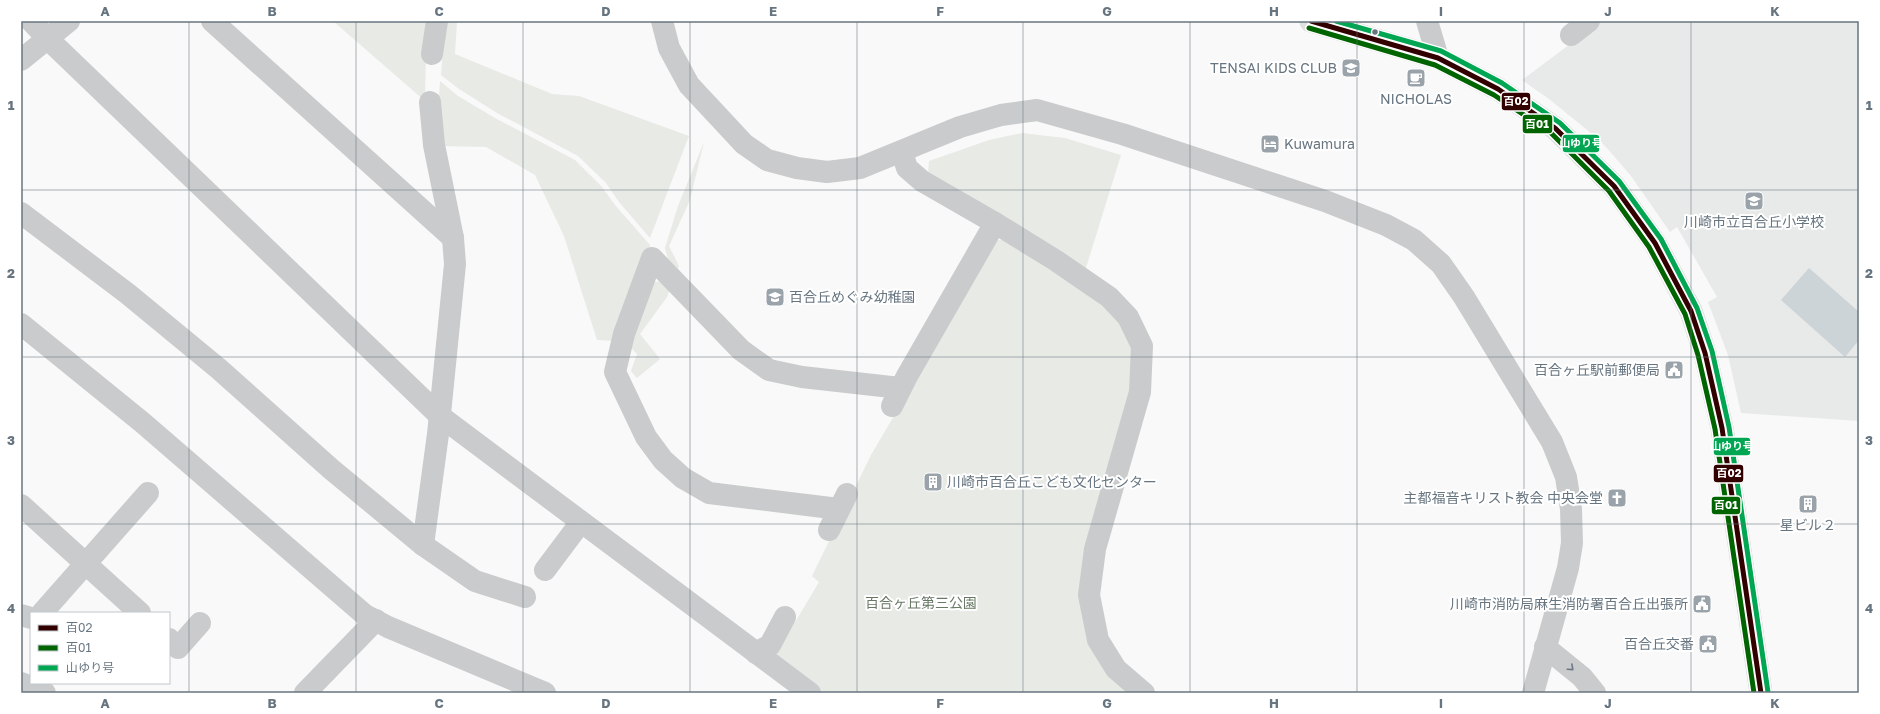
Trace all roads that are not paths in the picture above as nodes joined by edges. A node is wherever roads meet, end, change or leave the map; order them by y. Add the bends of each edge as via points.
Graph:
1 (31, 21) edge
2 (69, 21) edge
3 (212, 21) edge
4 (437, 21) edge
5 (662, 21) edge
6 (1311, 21) edge
7 (1427, 21) edge
8 (1589, 21) edge
9 (1571, 35) dead end
10 (48, 39) junction
11 (432, 54) dead end
12 (1438, 58) junction
13 (21, 60) edge
14 (430, 102) dead end
15 (902, 152) junction
16 (21, 213) edge
17 (995, 223) junction
18 (453, 238) junction
19 (21, 324) edge
20 (440, 416) junction
21 (148, 493) dead end
22 (21, 505) edge
23 (580, 522) junction
24 (829, 530) dead end
25 (423, 545) junction
26 (85, 564) junction
27 (545, 570) dead end
28 (525, 597) dead end
29 (43, 612) edge
30 (139, 612) edge
31 (785, 617) dead end
32 (376, 620) junction
33 (200, 623) dead end
34 (170, 641) edge
35 (1546, 647) junction
36 (756, 654) junction
37 (21, 683) edge
38 (45, 693) edge
39 (305, 693) edge
40 (545, 693) edge
41 (809, 693) edge
42 (1144, 693) edge
43 (1533, 693) edge
44 (1595, 693) edge
45 (1761, 693) edge

1 - 10 street
2 - 10 street
3 - 18 street
4 - 11 street
5 - 15 street via 669,48 689,85 744,144 767,160 826,172 860,168
6 - 12 street
7 - 12 street
8 - 9 street
10 - 13 street
10 - 20 street
12 - 45 street via 1498,89 1555,128 1614,186 1666,261 1691,311 1705,353 1722,428
14 - 18 street via 434,145
15 - 17 street via 907,168 922,181
15 - 35 street via 960,127 1001,115 1037,110 1122,134 1325,201 1386,225 1414,240 1441,264 1464,297 1552,442 1566,477 1572,543 1568,568
16 - 25 street via 128,294 219,369 330,469
17 - 24 street via 896,397 769,370 741,350 652,258 624,334 615,372 646,437 663,460 683,478 709,493 843,502
17 - 42 street via 1055,260 1109,298 1128,317 1142,346 1140,392 1095,549 1089,595 1098,640 1116,669
18 - 20 street via 455,264
19 - 32 street via 143,423 365,615
20 - 23 street
20 - 25 street
21 - 26 street
22 - 26 street
23 - 27 street
23 - 36 street
25 - 28 street via 475,581
26 - 29 street
26 - 30 street
31 - 36 street via 770,645
32 - 39 street
32 - 40 street
33 - 34 street via 178,648
35 - 43 street
35 -> 44 street via 1582,677
36 - 41 street
37 - 38 street

